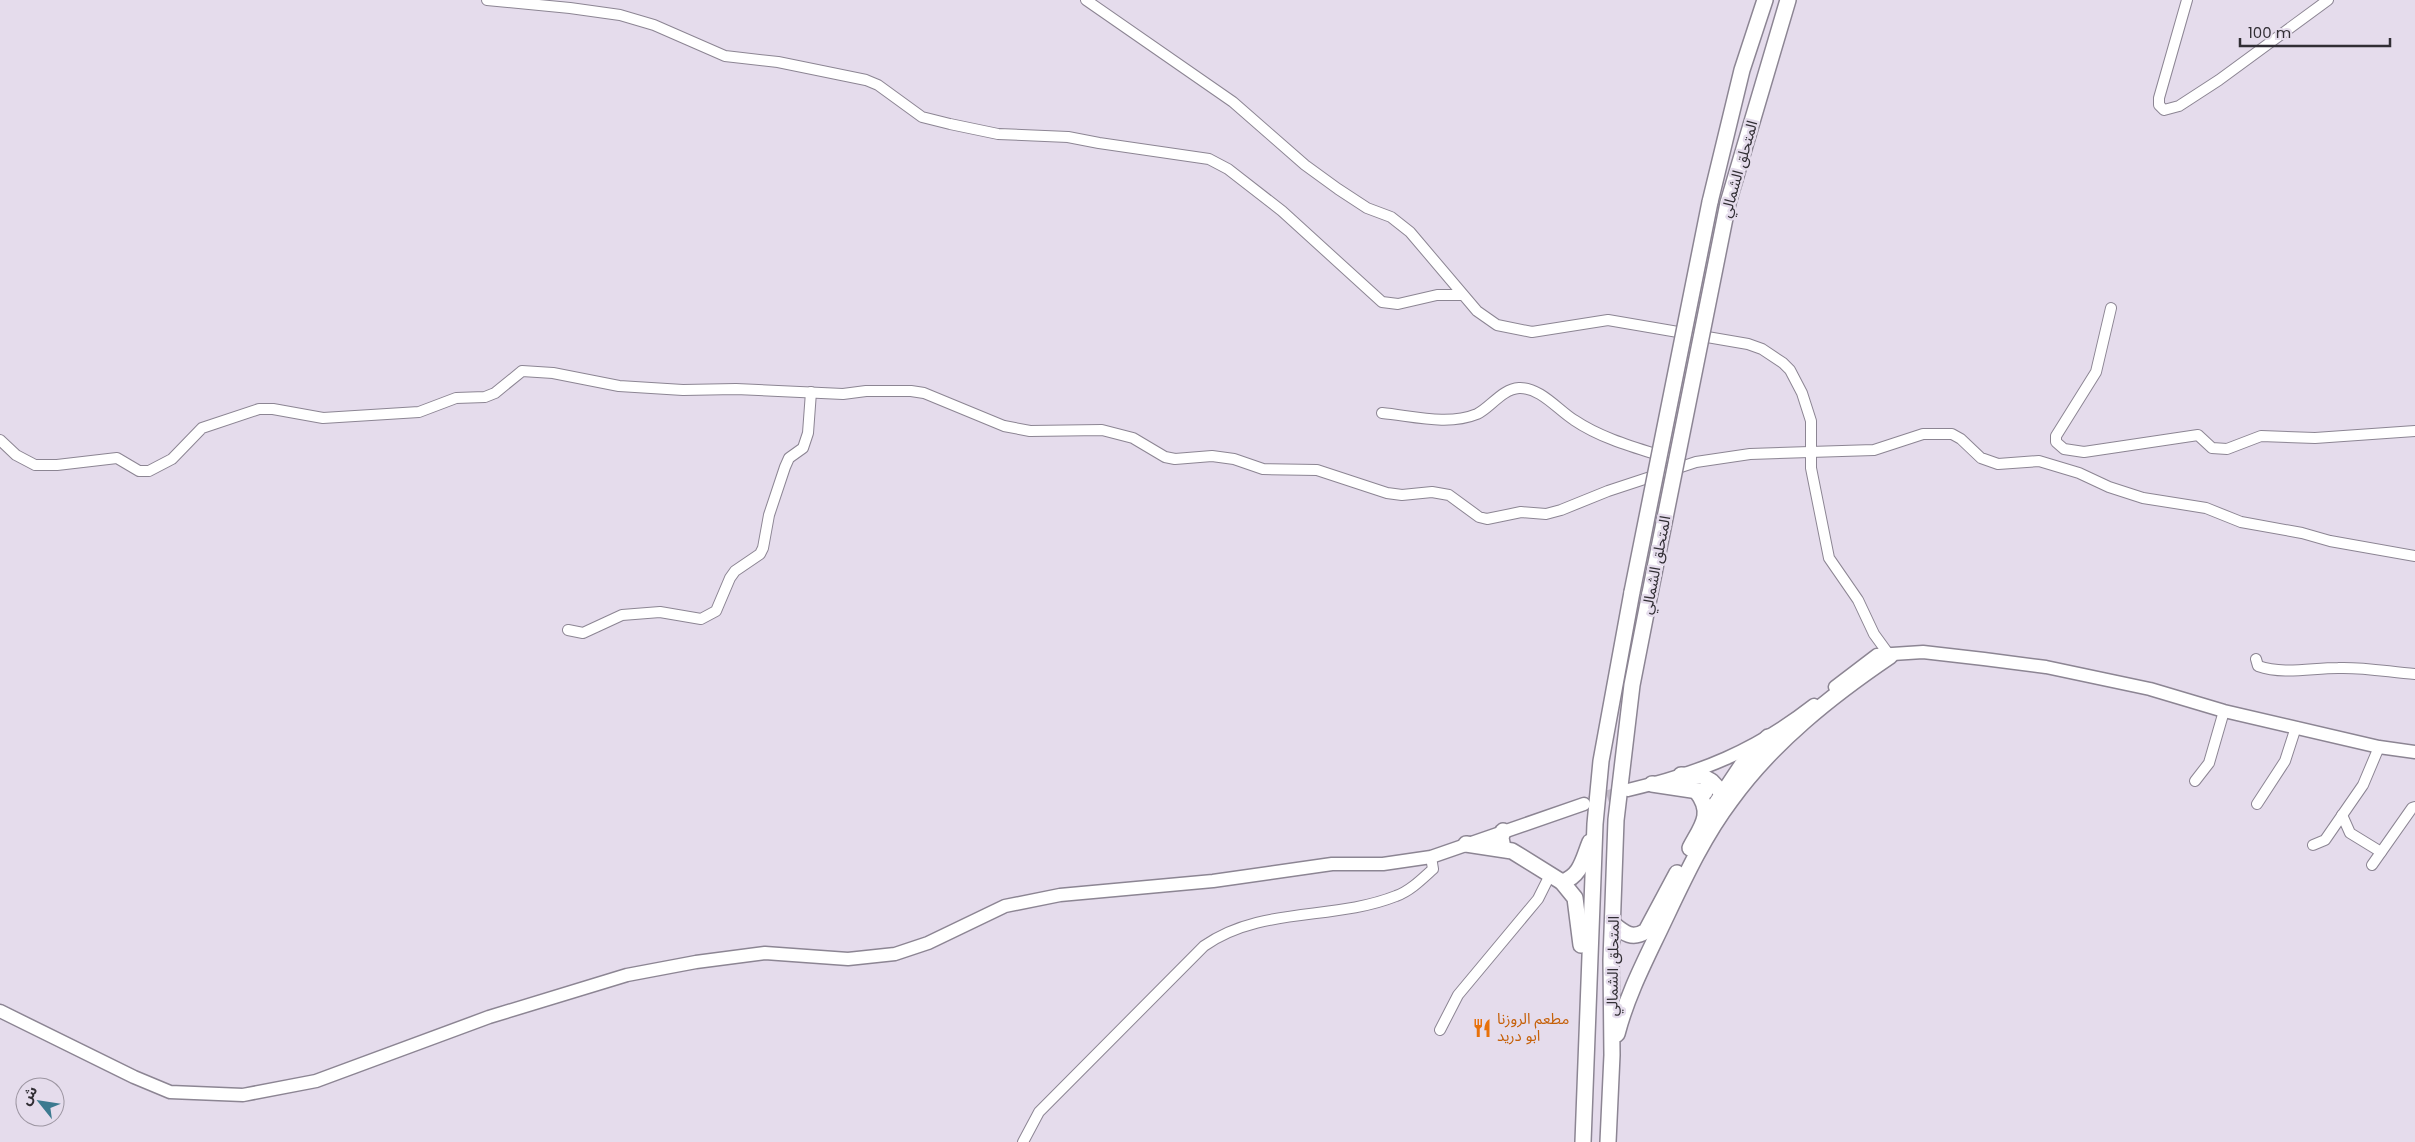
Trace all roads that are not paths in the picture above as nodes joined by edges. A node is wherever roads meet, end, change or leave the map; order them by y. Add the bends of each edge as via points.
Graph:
1 (487, 0) edge
2 (1086, 0) edge
3 (1765, 0) edge
4 (1788, 0) edge
5 (2187, 0) edge
6 (2328, 0) edge
7 (1462, 295) junction
8 (2111, 308) dead end
9 (811, 392) junction
10 (1382, 413) dead end
11 (2415, 431) edge
12 (0, 440) edge
13 (1811, 452) junction
14 (1688, 464) junction
15 (2415, 556) edge
16 (568, 630) dead end
17 (1890, 656) junction
18 (2256, 659) dead end
19 (2415, 674) edge
20 (2224, 710) junction
21 (2296, 727) junction
22 (1768, 737) junction
23 (2379, 747) junction
24 (2415, 752) edge
25 (1681, 774) junction
26 (2195, 780) dead end
27 (1652, 784) junction
28 (1628, 790) tunnel mouth
29 (1697, 792) junction
30 (1730, 795) junction
31 (1584, 804) tunnel mouth
32 (2257, 804) dead end
33 (2415, 807) edge
34 (2342, 815) junction
35 (1703, 823) junction
36 (1595, 829) junction
37 (1503, 831) junction
38 (1466, 844) junction
39 (2313, 846) dead end
40 (1503, 848) junction
41 (2381, 852) junction
42 (1431, 857) junction
43 (2372, 865) dead end
44 (1556, 878) junction
45 (1613, 924) junction
46 (0, 1011) edge
47 (1587, 1014) junction
48 (1440, 1030) dead end
49 (1612, 1055) junction
50 (1023, 1142) edge
51 (1583, 1142) edge
52 (1608, 1142) edge

1 - 7 street via 620,15 654,25 725,56 778,62 866,80 922,117 950,124 998,134 1068,137 1208,159 1228,168 1282,211 1382,302 1398,304 1437,295
2 - 7 street via 1233,102 1305,165 1338,189 1367,208 1392,217 1435,258
3 - 36 highway, المتحلق الشمالي, bridge via 1742,70 1710,202 1601,761
4 - 45 highway, المتحلق الشمالي, bridge via 1728,203 1632,685 1616,820
5 - 6 street via 2159,98 2159,105 2164,110 2179,106 2219,80
7 - 13 street via 1497,325 1515,330 1546,331 1608,320 1691,333 1762,349 1783,362 1797,384 1811,422
8 - 11 street via 2096,372 2056,436 2056,442 2064,449 2084,452 2198,435 2212,448 2227,449 2261,436 2315,438
9 - 12 street via 619,386 553,373 522,371 485,397 456,398 419,412 323,418 259,408 202,428 172,458 149,471 139,471 117,458 35,465 16,455
9 - 14 street via 924,393 984,420 1012,428 1030,431 1102,430 1133,438 1165,457 1175,459 1212,456 1234,459 1263,469 1317,470 1387,493 1449,495 1479,517 1487,519 1521,512 1546,514 1561,510
9 - 16 street via 808,433 803,448 789,458 785,467 769,515 763,548 730,578 716,611 701,618 660,612 622,615 583,634
10 - 14 street via 1455,420 1478,413 1518,388 1530,390 1598,434
13 - 14 street via 1750,454
13 - 15 street via 1874,450 1923,434 1952,434 1980,458 1998,464 2039,461 2143,498 2206,508 2241,522
13 - 17 street via 1811,468 1829,558
17 - 20 main road via 1923,652 2046,667 2150,689
17 - 22 main road via 1877,655
17 - 30 highway via 1798,727
18 - 19 street via 2258,666 2271,670 2338,668
20 - 21 main road
20 - 26 street via 2208,763
21 - 23 main road
21 - 32 street via 2285,761
22 - 25 main road via 1720,762
22 - 30 highway via 1742,765
23 - 24 main road
23 - 34 street via 2363,785
25 - 27 main road
25 - 30 highway via 1702,776
27 - 28 main road
27 - 29 highway
29 - 30 highway
29 - 35 highway via 1706,803
30 - 35 highway
30 - 49 highway via 1682,883 1635,980
31 - 37 main road
33 - 41 street
34 - 39 street via 2325,840
34 - 41 street via 2350,833
35 - 45 highway via 1646,931 1639,936 1627,935
36 - 44 highway via 1579,870 1571,878
36 - 47 highway, المتحلق الشمالي
37 - 38 main road
37 - 40 highway
38 - 40 highway
38 - 42 main road
40 - 44 highway
41 - 43 street
42 - 46 main road via 1384,864 1332,864 1213,881 1060,895 1005,906 928,943 895,954 848,959 765,953 657,969 535,1002 316,1081 243,1095 170,1092
42 - 50 street via 1433,869 1397,896 1353,908 1245,924 1220,934 1204,946 1039,1112
44 - 47 highway via 1575,898 1578,911
44 - 48 street via 1458,995
45 - 49 highway, المتحلق الشمالي
47 - 51 highway, المتحلق الشمالي
49 - 52 highway, المتحلق الشمالي

